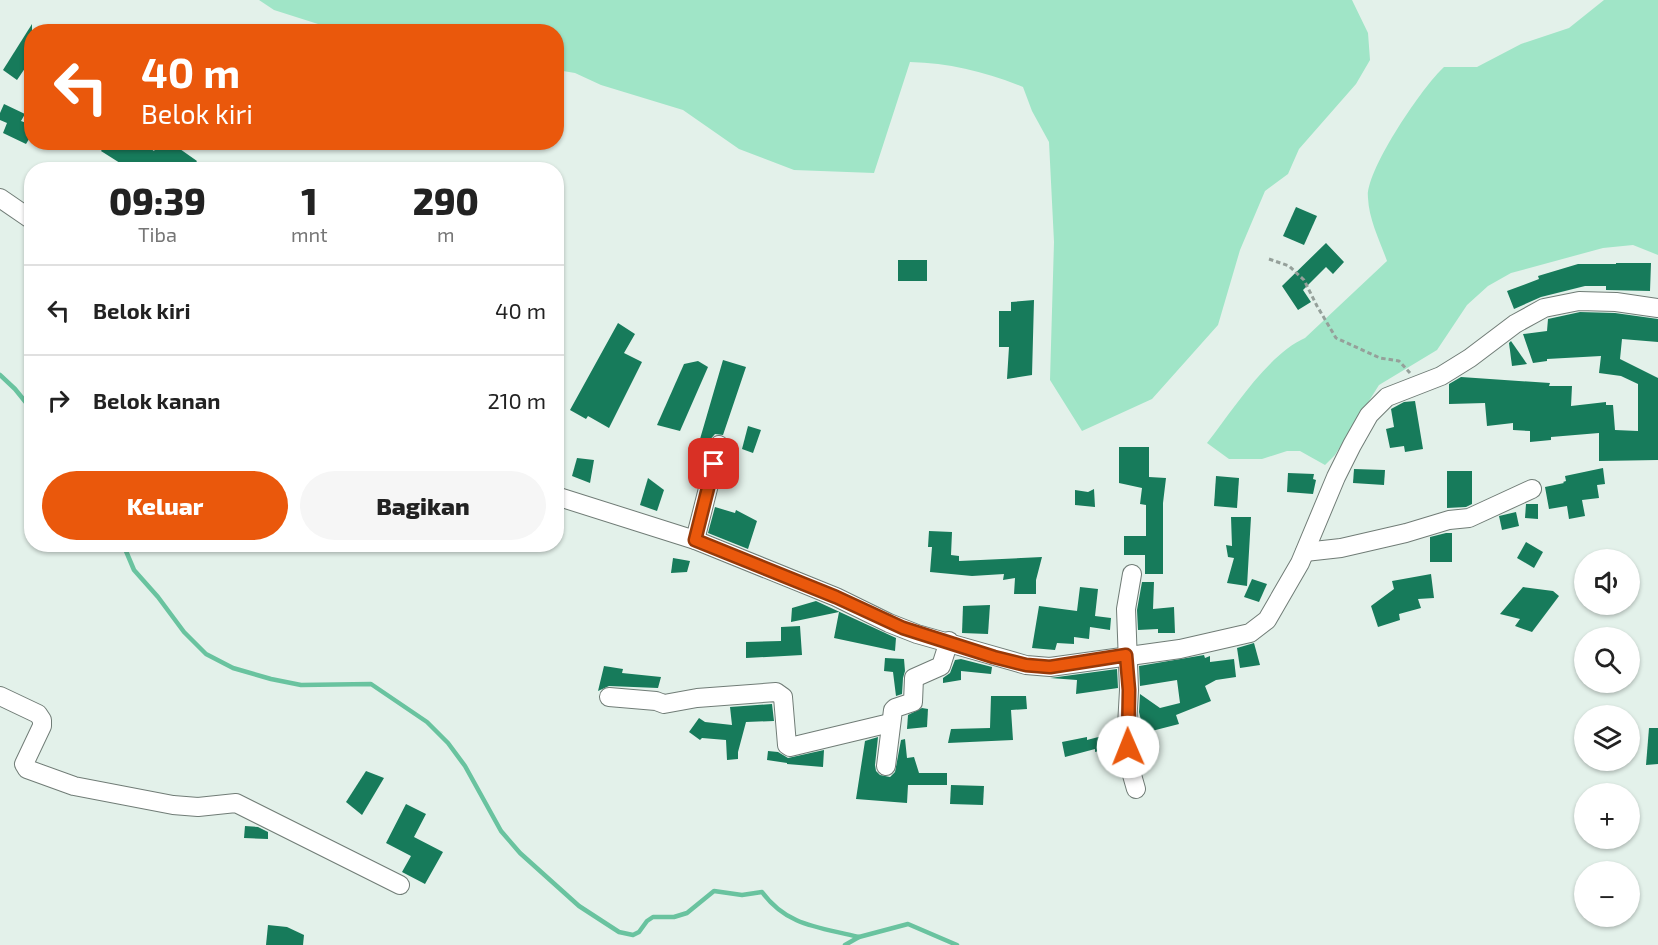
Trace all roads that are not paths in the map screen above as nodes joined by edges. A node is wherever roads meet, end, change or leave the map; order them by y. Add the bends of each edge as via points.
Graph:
1 (0, 198) edge
2 (24, 214) edge
3 (1658, 308) edge
4 (719, 446) dead end
5 (1533, 489) dead end
6 (564, 499) edge
7 (695, 540) junction
8 (1305, 552) junction
9 (1132, 574) dead end
10 (949, 641) junction
11 (1126, 655) junction
12 (0, 696) edge
13 (609, 697) dead end
14 (890, 723) junction
15 (886, 766) dead end
16 (1136, 789) dead end
17 (400, 885) dead end

1 - 2 street
3 - 8 street via 1579,301 1544,308 1441,376 1388,398 1370,415 1336,477
4 - 7 street
5 - 8 street via 1469,518 1341,548
6 - 7 street
7 - 10 street via 836,597 889,623
8 - 11 street via 1268,620 1250,633 1180,649
9 - 11 street via 1126,609
10 - 11 street via 994,657 1050,667
10 - 14 street via 941,666 916,676 913,702 895,708
11 - 16 street via 1128,747
12 - 17 street via 38,714 42,720 24,764 27,769 74,786 173,805 236,803
13 - 14 street via 664,704 776,692 783,698 790,747
14 - 15 street

